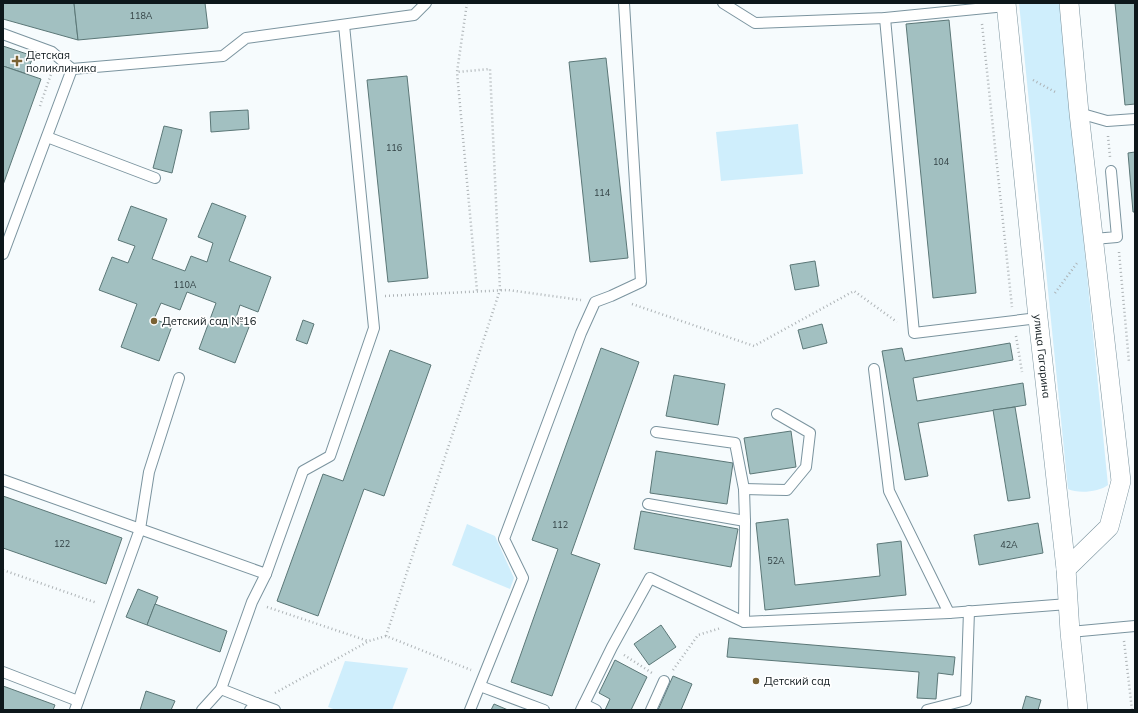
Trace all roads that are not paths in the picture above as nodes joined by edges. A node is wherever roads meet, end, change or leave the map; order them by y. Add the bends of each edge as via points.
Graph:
1 (426, 3) edge
2 (624, 3) edge
3 (723, 3) edge
4 (1069, 3) edge
5 (1006, 4) edge
6 (885, 18) junction
7 (344, 25) junction
8 (3, 34) edge
9 (72, 69) junction
10 (1079, 113) junction
11 (1135, 119) edge
12 (47, 137) junction
13 (1111, 171) dead end
14 (155, 178) dead end
15 (1094, 239) junction
16 (3, 254) edge
17 (1038, 318) junction
18 (874, 369) dead end
19 (179, 378) dead end
20 (777, 414) dead end
21 (656, 432) dead end
22 (3, 480) edge
23 (744, 489) junction
24 (648, 504) dead end
25 (745, 521) junction
26 (140, 528) junction
27 (1066, 569) junction
28 (266, 574) junction
29 (1068, 604) junction
30 (969, 612) junction
31 (948, 614) junction
32 (744, 622) junction
33 (1135, 626) edge
34 (1070, 632) junction
35 (3, 672) edge
36 (664, 681) road end
37 (480, 686) junction
38 (221, 689) junction
39 (77, 705) edge
40 (253, 707) edge
41 (582, 707) edge
42 (202, 710) edge
43 (275, 710) edge
44 (470, 710) edge
45 (544, 710) edge
46 (596, 710) edge
47 (651, 710) edge
48 (927, 710) edge
49 (1078, 710) edge

1 - 7 lane via 414,15
2 - 37 lane via 642,282 595,302 581,333 504,539 524,578
3 - 6 lane via 755,23
4 - 10 street
5 - 6 lane
5 - 17 street, улица Гагарина
6 - 17 lane via 914,334
7 - 9 lane via 246,38 223,56
7 - 28 lane via 374,328 330,456 303,472
8 - 9 lane via 52,52
9 - 12 lane
10 - 11 lane via 1107,121
10 - 15 street
12 - 14 lane
12 - 16 lane
13 - 15 lane via 1117,237
15 - 27 street via 1121,481 1109,527
17 - 27 street, улица Гагарина
18 - 31 lane via 889,491
19 - 26 lane via 149,472
20 - 23 lane via 810,433 806,467 787,490
21 - 23 lane via 735,443
22 - 26 lane
23 - 25 lane
24 - 25 lane
25 - 32 lane
26 - 28 lane
26 - 39 lane
27 - 29 street, улица Гагарина
28 - 38 lane via 252,602
29 - 30 lane
29 - 34 street, улица Гагарина
30 - 31 lane
30 - 48 lane via 966,700
31 - 32 lane
32 - 41 lane via 650,578
33 - 34 lane
34 - 49 street, улица Гагарина
35 - 39 lane
36 - 47 lane
37 - 44 lane
37 - 45 lane
38 - 40 lane
38 - 42 lane
40 - 43 lane
41 - 46 lane

